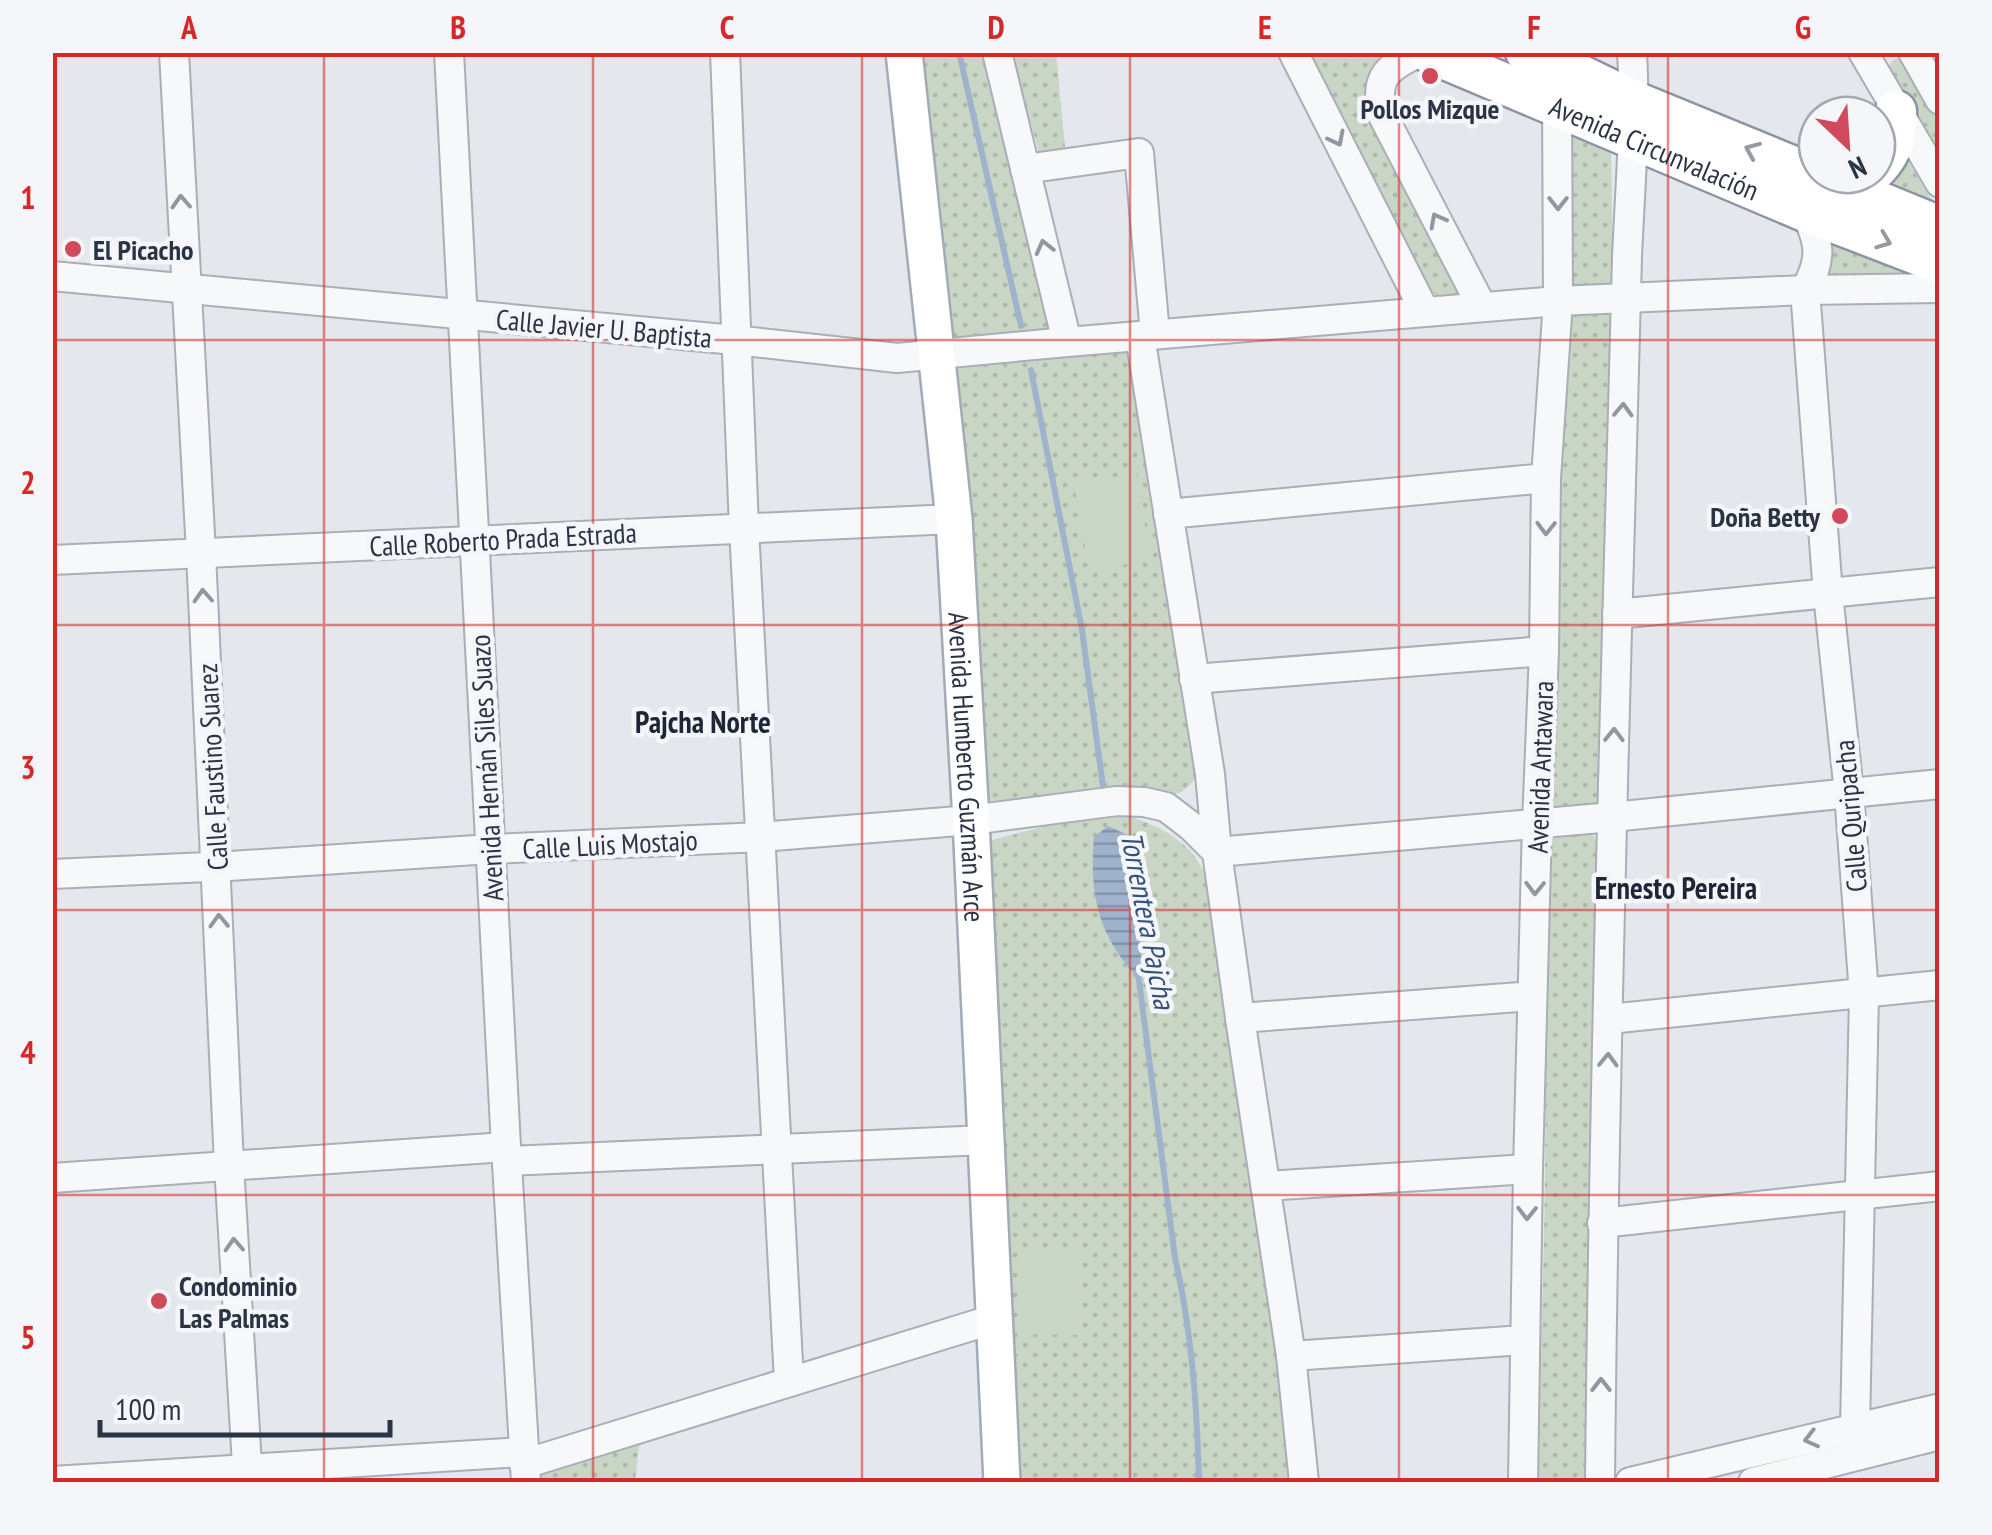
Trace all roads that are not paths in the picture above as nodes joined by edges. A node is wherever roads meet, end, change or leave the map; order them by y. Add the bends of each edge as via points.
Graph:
1 (174, 52) edge
2 (449, 52) edge
3 (725, 52) edge
4 (904, 52) edge
5 (997, 52) edge
6 (1293, 52) edge
7 (1420, 52) edge
8 (1429, 52) edge
9 (1632, 52) edge
10 (1863, 52) edge
11 (1913, 52) edge
12 (1544, 56) edge
13 (1887, 95) edge
14 (1940, 100) edge
15 (1558, 106) junction
16 (1897, 113) edge
17 (1634, 119) junction
18 (1025, 169) junction
19 (1940, 182) edge
20 (1816, 196) junction
21 (1940, 227) edge
22 (1940, 263) edge
23 (52, 276) edge
24 (186, 288) junction
25 (1940, 288) edge
26 (1804, 290) junction
27 (1626, 298) junction
28 (1558, 301) junction
29 (1482, 307) junction
30 (1425, 312) junction
31 (464, 315) junction
32 (1147, 335) junction
33 (735, 340) junction
34 (1044, 344) junction
35 (936, 354) junction
36 (1546, 478) junction
37 (1168, 514) junction
38 (954, 520) junction
39 (744, 528) junction
40 (474, 541) junction
41 (201, 552) junction
42 (52, 560) edge
43 (1940, 582) edge
44 (1828, 594) junction
45 (1617, 614) junction
46 (1544, 651) junction
47 (1194, 680) junction
48 (1210, 774) junction
49 (1940, 784) edge
50 (1849, 793) junction
51 (1166, 807) junction
52 (1612, 817) junction
53 (971, 820) junction
54 (1537, 824) junction
55 (760, 837) junction
56 (491, 849) junction
57 (1217, 852) junction
58 (216, 866) junction
59 (52, 874) edge
60 (1940, 985) edge
61 (1864, 994) junction
62 (1532, 996) junction
63 (1240, 1018) junction
64 (1609, 1019) junction
65 (986, 1140) junction
66 (776, 1149) junction
67 (506, 1154) junction
68 (229, 1165) junction
69 (1528, 1170) junction
70 (52, 1178) edge
71 (1266, 1186) junction
72 (1940, 1186) edge
73 (1860, 1194) junction
74 (1602, 1223) junction
75 (994, 1319) junction
76 (1524, 1340) junction
77 (1292, 1356) junction
78 (790, 1382) junction
79 (1940, 1408) edge
80 (1856, 1428) junction
81 (1940, 1435) edge
82 (524, 1466) edge
83 (248, 1475) edge
84 (1801, 1477) edge
85 (52, 1481) edge
86 (1002, 1482) edge
87 (1304, 1482) edge
88 (1522, 1482) edge
89 (1600, 1482) edge
90 (1630, 1482) edge
91 (1753, 1482) edge

24 -> 1 street, Calle Faustino Suarez
2 - 31 street, Avenida Hernán Siles Suazo
3 - 33 street
4 - 35 main road, Avenida Humberto Guzmán Arce
5 - 18 street
6 -> 30 street
29 -> 7 street via 1382,114 1383,76
8 - 15 highway, Avenida Circunvalación
9 - 17 street
10 - 13 street
11 - 14 street
12 - 15 street, Avenida Antawara
12 - 17 highway, Avenida Circunvalación
15 - 17 highway, Avenida Circunvalación
15 -> 28 street, Avenida Antawara
16 - 19 street
17 - 20 highway, Avenida Circunvalación
17 - 27 street
18 - 32 street via 1139,153
34 -> 18 street
20 - 21 highway, Avenida Circunvalación
20 -> 22 highway, Avenida Circunvalación
20 - 26 street, Calle Quripacha via 1819,254
23 - 24 street, Calle Javier U. Baptista
24 - 31 street, Calle Javier U. Baptista
24 - 41 street, Calle Faustino Suarez
25 - 26 street, Calle Javier U. Baptista
26 - 27 street, Calle Javier U. Baptista
26 - 44 street, Calle Quripacha
27 - 28 street, Calle Javier U. Baptista
45 -> 27 street
28 - 29 street, Calle Javier U. Baptista
28 - 36 street, Avenida Antawara
29 - 30 street, Calle Javier U. Baptista
30 - 32 street, Calle Javier U. Baptista
31 - 33 street, Calle Javier U. Baptista
31 - 40 street, Avenida Hernán Siles Suazo
32 - 34 street, Calle Javier U. Baptista
32 - 37 street
33 - 35 street, Calle Javier U. Baptista via 897,358
33 - 39 street
34 - 35 street, Calle Javier U. Baptista
35 - 38 main road, Avenida Humberto Guzmán Arce
36 - 37 street
36 -> 46 street, Avenida Antawara
37 - 47 street
38 - 39 street, Calle Roberto Prada Estrada
38 - 53 main road, Avenida Humberto Guzmán Arce
39 - 40 street, Calle Roberto Prada Estrada
39 - 55 street
40 - 41 street, Calle Roberto Prada Estrada
40 - 56 street, Avenida Hernán Siles Suazo
41 - 42 street, Calle Roberto Prada Estrada
58 -> 41 street, Calle Faustino Suarez
43 - 44 street
44 - 45 street
44 - 50 street, Calle Quripacha
52 -> 45 street
46 - 47 street
46 - 54 street, Avenida Antawara
47 - 48 street
48 - 51 street via 1200,791
48 - 57 street
49 - 50 street
50 - 52 street
50 - 61 street, Calle Quripacha
51 - 53 street, Calle Luis Mostajo via 1106,803
51 - 57 street
52 - 54 street
52 - 64 street
53 - 55 street, Calle Luis Mostajo
53 - 65 main road, Avenida Humberto Guzmán Arce
54 - 57 street
54 -> 62 street, Avenida Antawara
55 - 56 street, Calle Luis Mostajo
55 - 66 street
56 - 58 street, Calle Luis Mostajo
56 - 67 street, Avenida Hernán Siles Suazo
57 - 63 street
58 - 59 street, Calle Luis Mostajo
68 -> 58 street, Calle Faustino Suarez
60 - 61 street
61 - 64 street
61 - 73 street, Calle Quripacha
62 - 63 street
62 - 69 street, Avenida Antawara
63 - 71 street
74 -> 64 street
65 - 66 street
65 - 75 main road, Avenida Humberto Guzmán Arce
66 - 67 street
66 - 78 street
67 - 68 street
67 - 82 street, Avenida Hernán Siles Suazo
68 - 70 street
83 -> 68 street, Calle Faustino Suarez
69 - 71 street
69 -> 76 street, Avenida Antawara
71 - 77 street
72 - 73 street
73 - 74 street
73 - 80 street, Calle Quripacha
89 -> 74 street
75 - 78 street
75 - 86 main road, Avenida Humberto Guzmán Arce
76 - 77 street
76 - 88 street, Avenida Antawara
77 - 87 street
78 - 82 street
79 - 80 street
80 -> 90 street
81 - 84 street
82 - 83 street
83 - 85 street
84 - 91 street

